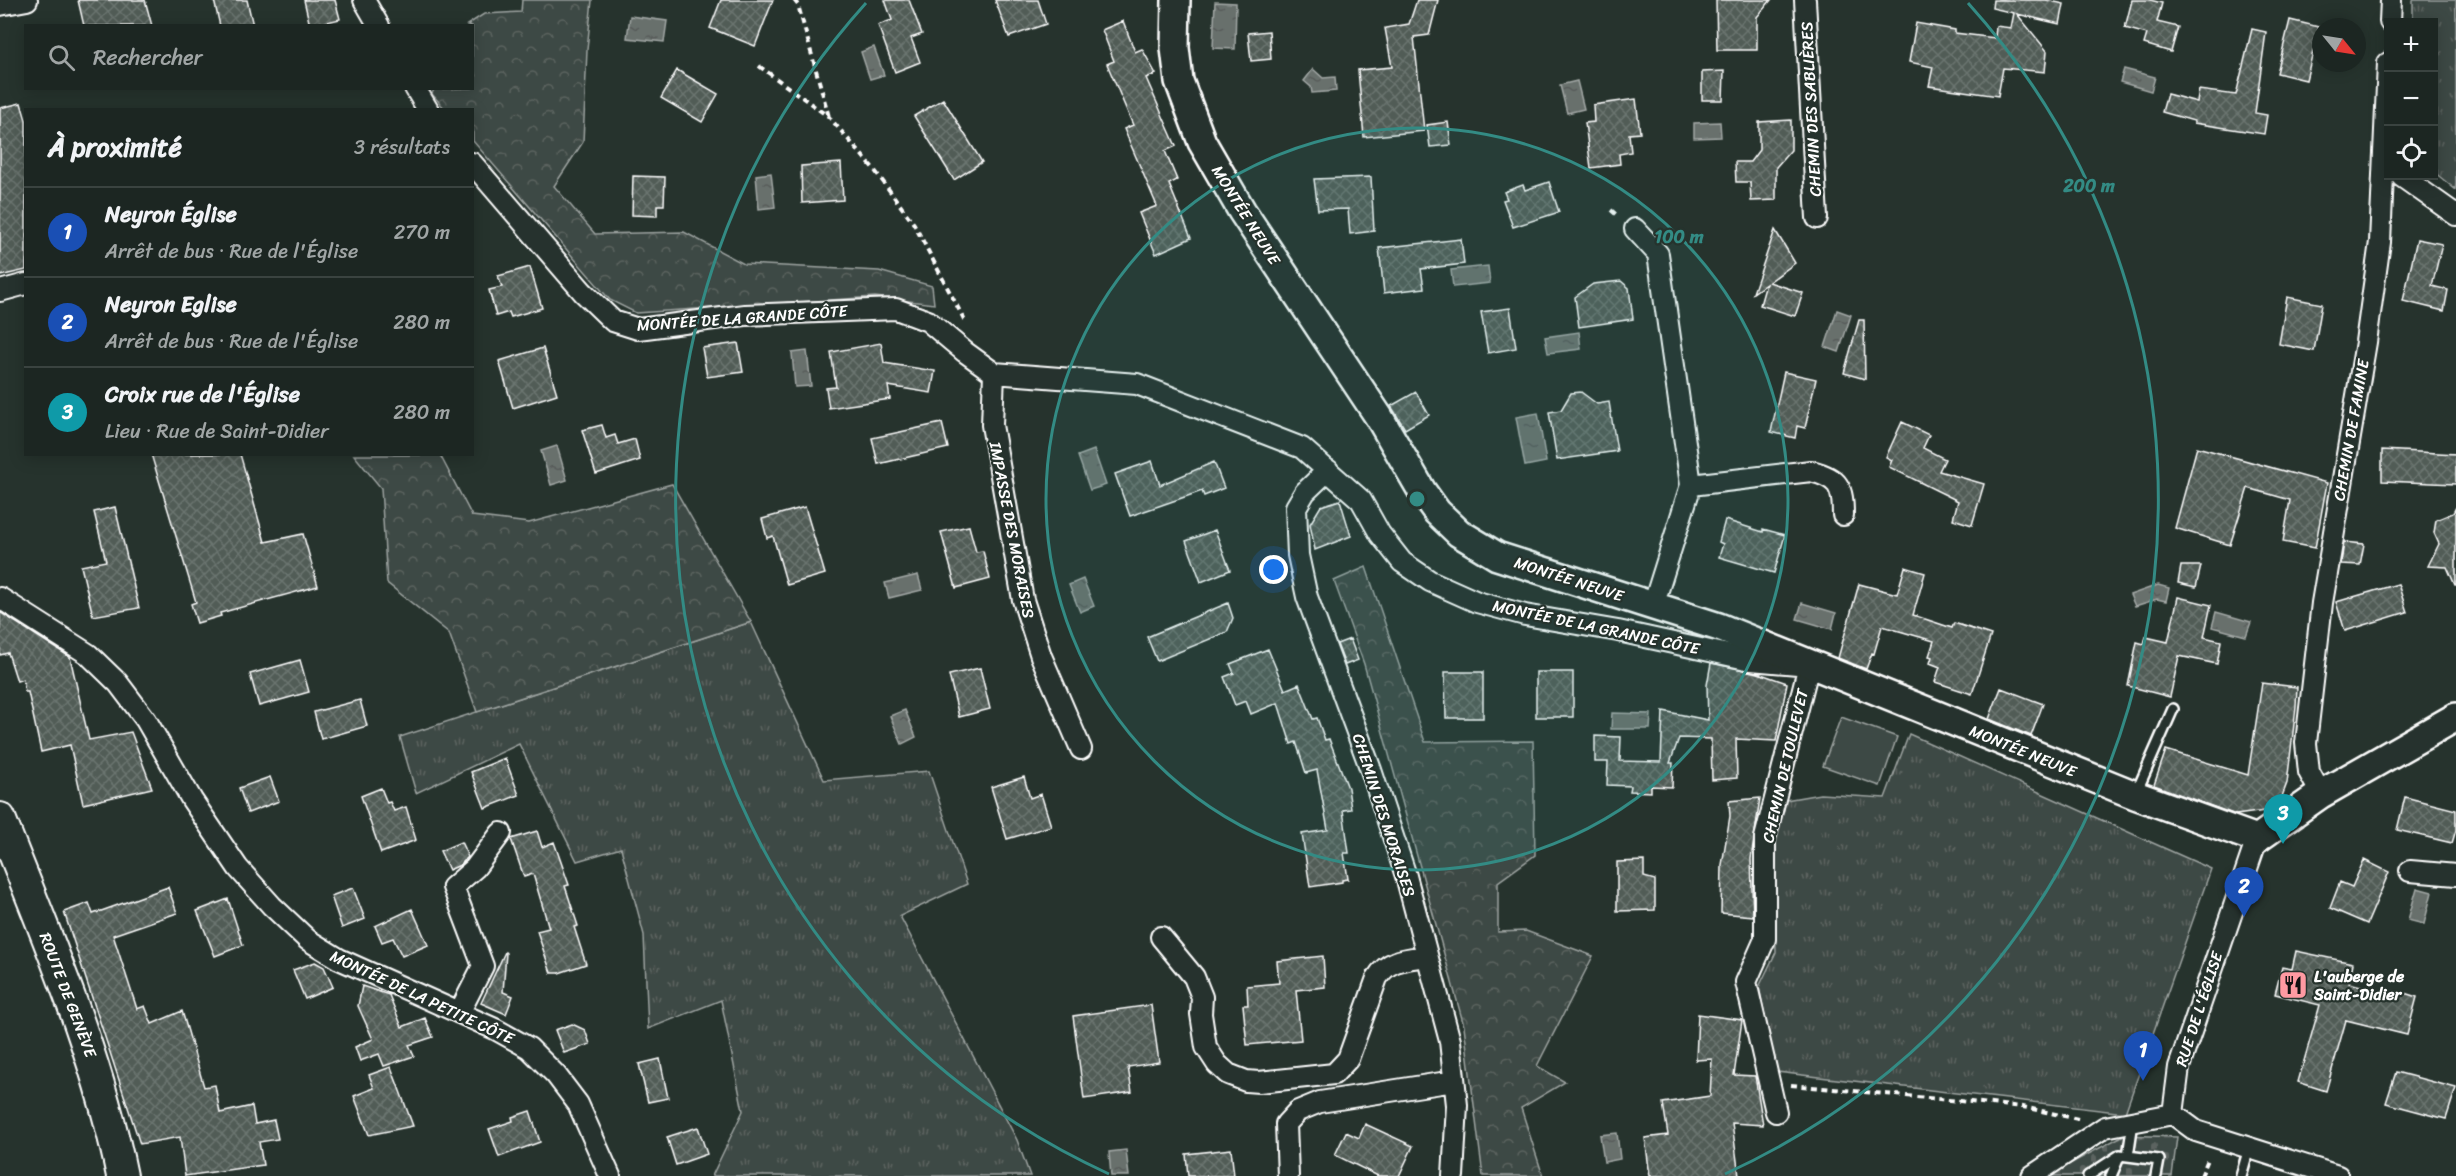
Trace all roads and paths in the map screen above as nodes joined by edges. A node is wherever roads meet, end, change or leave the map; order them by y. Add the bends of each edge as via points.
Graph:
1 (27, 0) edge
2 (364, 0) edge
3 (794, 0) edge
4 (1176, 0) edge
5 (1805, 0) edge
6 (2391, 0) edge
7 (0, 5) edge
8 (2390, 18) edge
9 (379, 24) edge
10 (759, 66) dead end
11 (2388, 72) edge
12 (416, 90) edge
13 (427, 108) edge
14 (829, 117) junction
15 (2390, 126) edge
16 (474, 165) edge
17 (2389, 180) edge
18 (2407, 180) edge
19 (2456, 215) edge
20 (1817, 218) dead end
21 (1635, 229) dead end
22 (24, 285) edge
23 (0, 291) edge
24 (970, 331) dead end
25 (993, 373) junction
26 (1322, 465) junction
27 (1691, 484) junction
28 (1843, 515) dead end
29 (0, 598) edge
30 (1653, 606) junction
31 (1809, 665) junction
32 (2173, 709) dead end
33 (2456, 717) edge
34 (1081, 749) dead end
35 (2321, 794) junction
36 (2135, 795) junction
37 (0, 818) edge
38 (501, 833) dead end
39 (2257, 839) junction
40 (2410, 871) dead end
41 (2456, 875) edge
42 (1161, 937) dead end
43 (1427, 956) junction
44 (459, 1013) junction
45 (1454, 1081) junction
46 (1770, 1083) junction
47 (1776, 1112) dead end
48 (2173, 1114) junction
49 (2133, 1122) junction
50 (2105, 1127) junction
51 (2249, 1148) junction
52 (2211, 1152) dead end
53 (2124, 1155) junction
54 (122, 1176) edge
55 (610, 1176) edge
56 (1288, 1176) edge
57 (1453, 1176) edge
58 (2032, 1176) edge
59 (2088, 1176) edge
60 (2111, 1176) edge
61 (2156, 1176) edge
62 (2201, 1176) edge
63 (2241, 1176) edge
64 (2338, 1176) edge

1 - 7 street
2 - 9 street
3 - 14 path
4 - 30 street, MONTÉE NEUVE via 1179,81 1202,142 1242,212 1379,417 1437,512 1459,533 1497,556
5 - 20 street, CHEMIN DES SABLIÈRES
6 - 8 street
10 - 14 path
11 - 15 street, CHEMIN DE FAMINE
12 - 13 street
14 - 24 path via 914,224
16 - 25 street, MONTÉE DE LA GRANDE CÔTE via 583,292 613,321 638,329 746,315 896,309 928,321
17 - 35 street, CHEMIN DE FAMINE via 2352,434 2329,559 2306,744 2309,772
18 - 19 street
21 - 27 street via 1658,254
22 - 23 street
25 - 26 street, MONTÉE DE LA GRANDE CÔTE via 1137,384 1302,448
25 - 34 street, IMPASSE DES MORAISES via 992,425 1023,600 1041,656
26 - 31 street, MONTÉE DE LA GRANDE CÔTE via 1361,500 1402,562 1430,581 1477,602 1752,660
26 - 43 street, CHEMIN DES MORAISES via 1296,507 1300,566 1307,597 1396,844
27 - 28 street via 1811,471 1829,476 1836,483 1843,494
27 - 30 street
29 - 44 street, MONTÉE DE LA PETITE CÔTE via 88,654 118,683 146,720 192,800 238,868 308,940 339,959
30 - 31 street, MONTÉE NEUVE via 1719,627
31 - 36 street, MONTÉE NEUVE
31 - 46 street, CHEMIN DE TOULEVET via 1765,838 1765,939 1746,982
32 - 36 lane
33 - 35 street
35 - 39 street
36 - 39 street, MONTÉE NEUVE
37 - 54 main road, ROUTE DE GENÈVE via 90,1049
38 - 44 street via 453,888 483,966
39 - 48 street, RUE DE L'ÉGLISE via 2179,1067
40 - 41 street
42 - 43 street via 1194,977 1202,997 1206,1047 1217,1064 1228,1074 1259,1082 1334,1074 1348,1059 1382,968 1394,961
43 - 45 street, CHEMIN DES MORAISES via 1450,1041
44 - 55 street, MONTÉE DE LA PETITE CÔTE via 529,1048 556,1075 578,1104
45 - 56 street via 1320,1102 1298,1111 1286,1124
45 - 57 street, CHEMIN DES MORAISES via 1457,1105
46 - 47 street, CHEMIN DE TOULEVET
46 - 50 path via 2023,1107
48 - 49 street
48 - 51 street via 2196,1131
49 - 50 street
49 - 53 lane
50 - 58 street
51 - 63 lane
51 - 64 street
52 - 62 path
53 - 59 lane
53 - 60 lane
53 - 61 lane via 2159,1160

